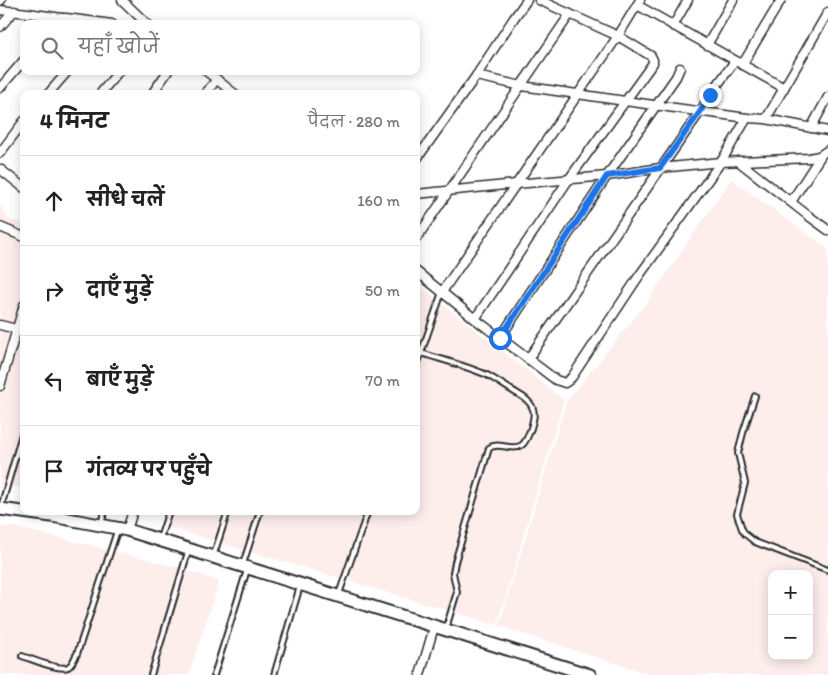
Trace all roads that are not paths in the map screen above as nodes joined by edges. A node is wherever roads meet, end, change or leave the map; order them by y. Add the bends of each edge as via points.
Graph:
1 (122, 0) edge
2 (527, 0) edge
3 (539, 0) edge
4 (688, 0) edge
5 (733, 0) edge
6 (781, 0) edge
7 (638, 3) edge
8 (0, 10) edge
9 (14, 11) junction
10 (828, 12) edge
11 (570, 14) junction
12 (62, 18) junction
13 (59, 20) edge
14 (83, 20) edge
15 (143, 20) edge
16 (0, 26) edge
17 (673, 26) junction
18 (618, 36) junction
19 (707, 45) junction
20 (739, 63) junction
21 (20, 65) edge
22 (680, 68) dead end
23 (65, 75) edge
24 (116, 75) edge
25 (165, 75) edge
26 (211, 75) edge
27 (476, 76) junction
28 (216, 79) junction
29 (522, 86) junction
30 (0, 88) edge
31 (784, 88) junction
32 (51, 90) edge
33 (103, 90) edge
34 (155, 90) edge
35 (208, 90) edge
36 (229, 90) edge
37 (578, 94) junction
38 (828, 97) edge
39 (625, 101) junction
40 (656, 105) junction
41 (700, 112) junction
42 (747, 118) junction
43 (766, 119) junction
44 (20, 126) edge
45 (811, 128) junction
46 (828, 131) edge
47 (828, 150) edge
48 (0, 153) edge
49 (420, 154) edge
50 (821, 157) edge
51 (738, 161) junction
52 (721, 162) junction
53 (660, 168) junction
54 (0, 169) edge
55 (607, 176) junction
56 (569, 179) junction
57 (516, 184) junction
58 (20, 185) edge
59 (450, 191) junction
60 (420, 194) edge
61 (791, 202) junction
62 (0, 227) edge
63 (827, 227) edge
64 (420, 232) edge
65 (20, 235) edge
66 (420, 274) edge
67 (442, 292) junction
68 (20, 317) edge
69 (475, 319) junction
70 (0, 325) edge
71 (16, 329) junction
72 (500, 338) junction
73 (421, 353) junction
74 (420, 356) edge
75 (528, 359) junction
76 (0, 386) edge
77 (755, 396) dead end
78 (20, 441) edge
79 (0, 509) edge
80 (20, 512) edge
81 (45, 515) edge
82 (104, 515) edge
83 (131, 515) edge
84 (168, 515) edge
85 (227, 515) edge
86 (259, 515) edge
87 (367, 515) edge
88 (100, 525) junction
89 (123, 530) junction
90 (159, 540) junction
91 (189, 550) junction
92 (213, 556) junction
93 (245, 567) junction
94 (828, 570) edge
95 (300, 584) junction
96 (339, 596) junction
97 (434, 627) junction
98 (446, 630) junction
99 (22, 656) dead end
100 (586, 674) edge
101 (151, 675) edge
102 (214, 675) edge
103 (274, 675) edge
104 (420, 675) edge

1 - 15 street
2 - 27 street
3 - 11 street
4 - 17 street
5 - 19 street
6 - 20 street
7 - 17 street
7 - 18 street
8 - 9 street
9 - 12 street
9 - 16 street
10 - 31 street
11 - 18 street
11 - 29 street
12 - 13 street
12 - 14 street
17 - 19 street
18 - 37 street
18 - 39 street via 653,60
19 - 20 street
20 - 31 street
20 - 41 street via 710,95
21 - 30 street
22 - 40 street
23 - 32 street
24 - 33 street
25 - 34 street
26 - 28 street
27 - 29 street
27 - 49 street
28 - 35 street
28 - 36 street
29 - 37 street
29 - 59 street
31 - 43 street
37 - 39 street
37 - 57 street
38 - 45 street
39 - 40 street
39 - 56 street
40 - 41 street
40 - 55 street
41 - 42 street
41 - 53 street
42 - 43 street
42 - 52 street
43 - 45 street
44 - 48 street
45 - 46 street
47 - 50 street
50 - 51 street
50 - 61 street
51 - 52 street
51 - 61 street
52 - 53 street
52 - 75 street via 568,382 556,380
53 - 55 street
53 - 75 street
54 - 58 street
55 - 56 street
55 - 72 street
56 - 57 street
56 - 69 street
57 - 59 street
57 - 67 street
59 - 60 street
59 - 64 street
61 - 63 street
62 - 65 street
66 - 67 street
67 - 69 street
67 - 73 lane
68 - 71 street
69 - 72 street
70 - 71 street
71 - 76 street
72 - 75 street
73 - 74 lane
73 - 98 lane via 486,375 526,400 534,411 522,445 493,445 489,448 455,562 457,592
77 - 94 lane via 738,453 745,483 737,514 742,530 755,542
78 - 79 lane
79 - 80 main road
81 - 88 main road
82 - 88 lane
83 - 89 street
84 - 90 lane
85 - 92 lane
86 - 93 lane
87 - 96 lane
88 - 89 main road
89 - 90 main road
89 - 99 lane via 70,665 56,667
90 - 91 main road
91 - 92 main road
91 - 101 lane
92 - 93 main road
93 - 95 main road
93 - 102 lane
95 - 96 main road
95 - 103 lane
96 - 97 main road
97 - 98 main road
97 - 104 street
98 - 100 main road

